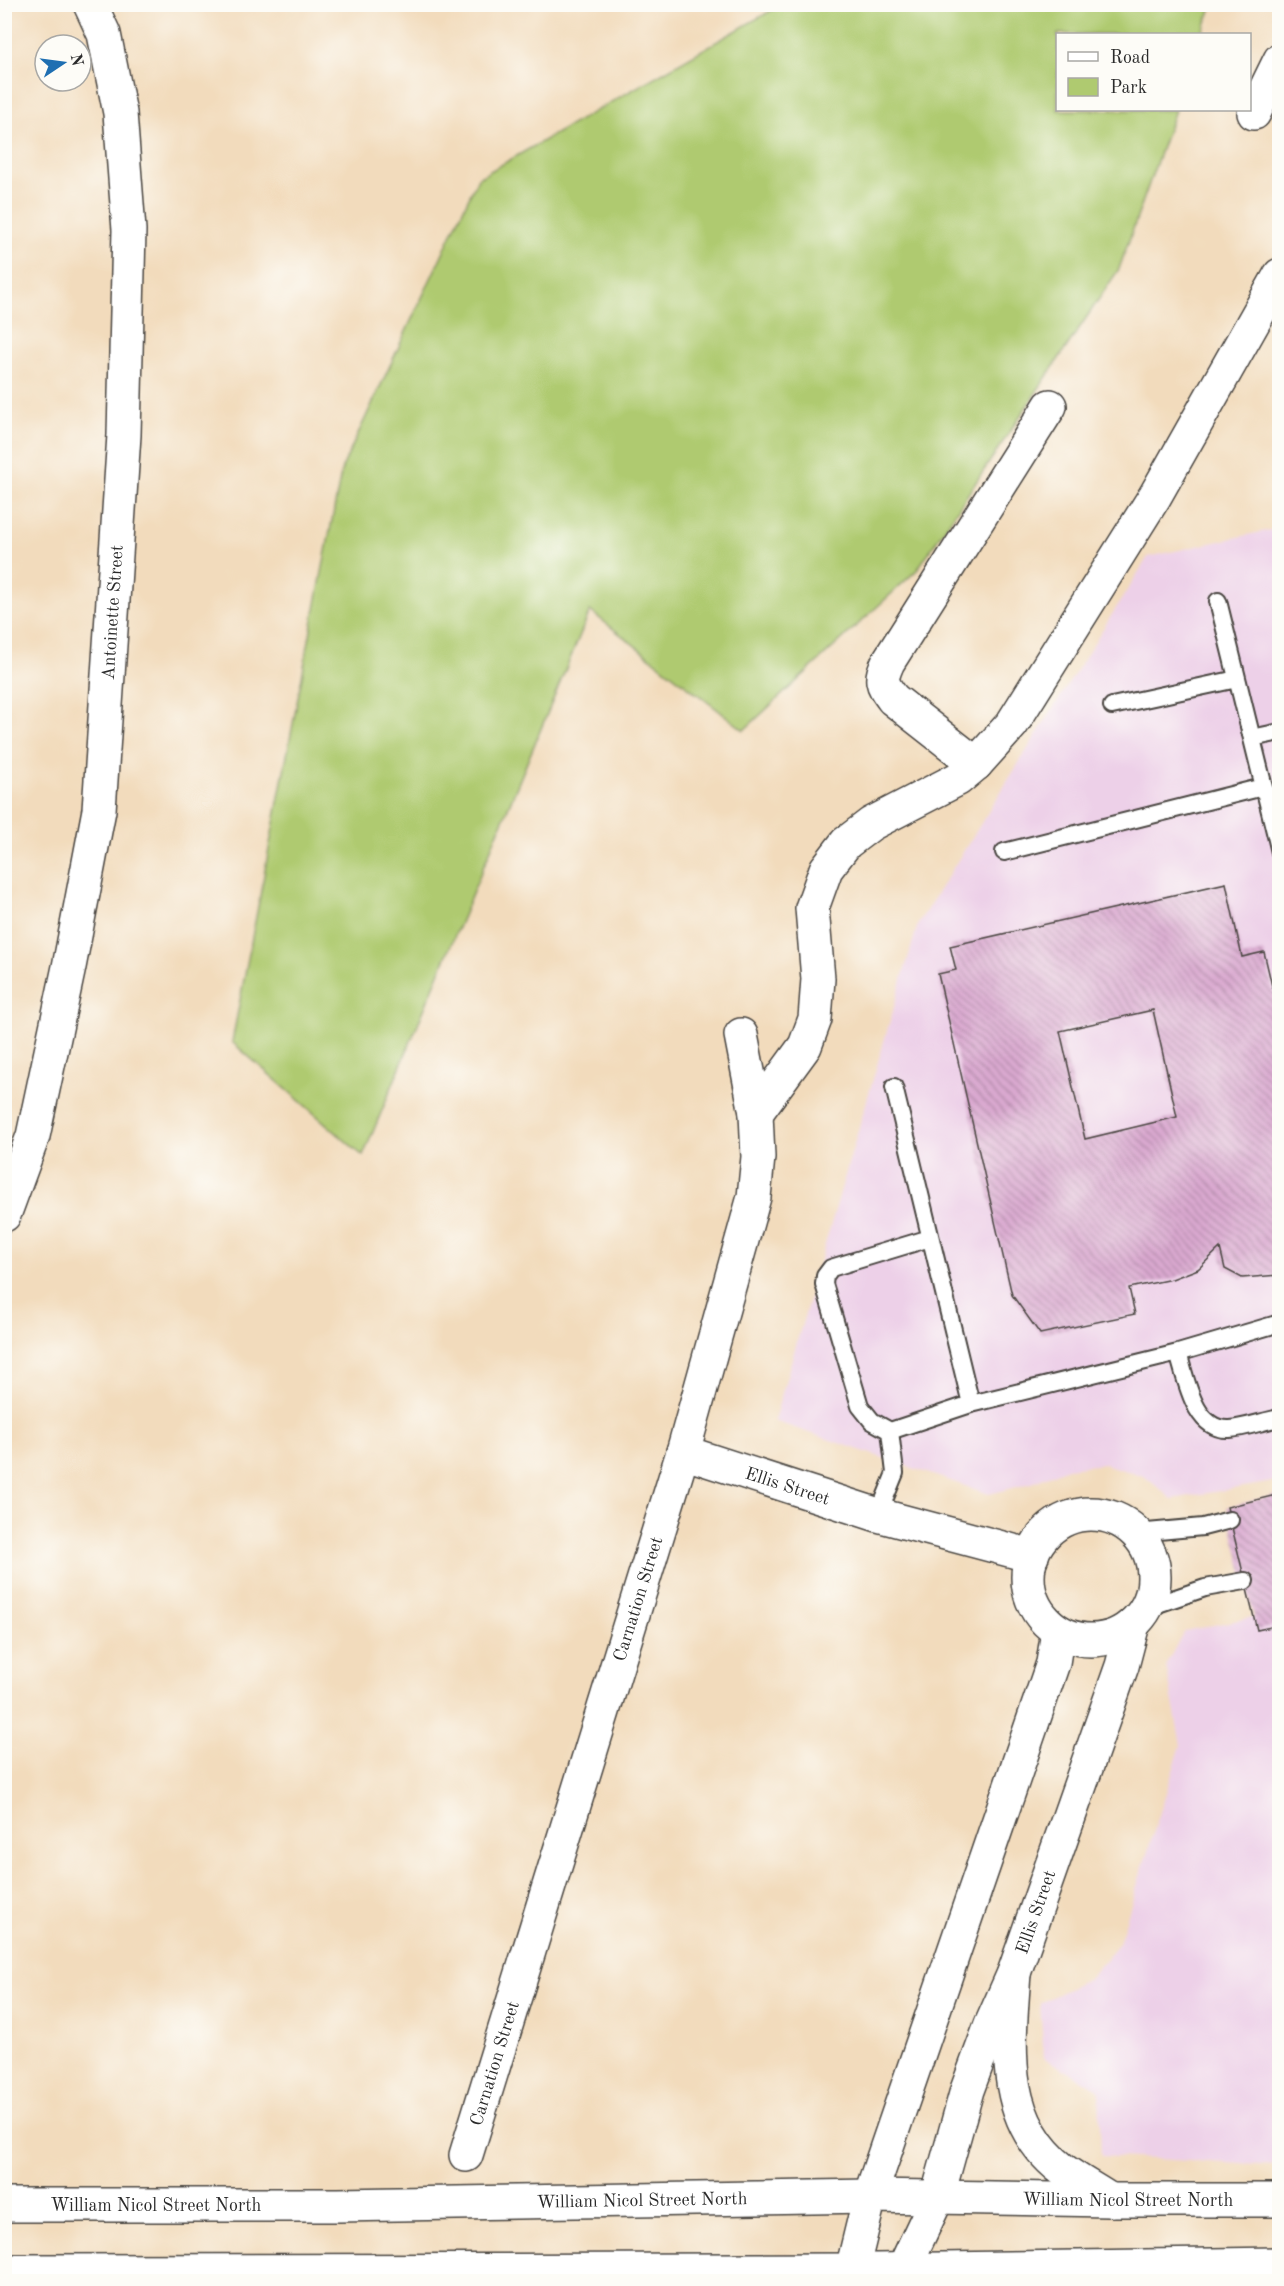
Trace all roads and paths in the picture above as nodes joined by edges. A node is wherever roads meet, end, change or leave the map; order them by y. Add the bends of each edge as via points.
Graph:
1 (90, 4) edge
2 (1280, 60) edge
3 (1254, 113) dead end
4 (1280, 274) edge
5 (1050, 406) dead end
6 (1218, 602) dead end
7 (1237, 679) junction
8 (1112, 706) dead end
9 (1280, 732) edge
10 (1252, 738) junction
11 (976, 764) junction
12 (1263, 787) junction
13 (1004, 852) dead end
14 (1280, 852) edge
15 (741, 1035) dead end
16 (894, 1087) dead end
17 (756, 1113) junction
18 (4, 1215) edge
19 (930, 1238) junction
20 (1280, 1323) edge
21 (1178, 1353) junction
22 (971, 1404) junction
23 (1280, 1418) edge
24 (890, 1431) junction
25 (682, 1452) junction
26 (878, 1515) junction
27 (1230, 1520) dead end
28 (1136, 1533) junction
29 (1032, 1556) junction
30 (1245, 1581) dead end
31 (1139, 1616) junction
32 (1058, 1631) junction
33 (1014, 1973) junction
34 (466, 2155) dead end
35 (870, 2196) junction
36 (937, 2198) junction
37 (1110, 2200) junction
38 (1280, 2200) edge
39 (4, 2205) edge
40 (1280, 2264) edge
41 (4, 2271) edge
42 (853, 2276) edge
43 (897, 2276) edge

1 - 18 street, Antoinette Street via 104,34 120,113 129,230 124,435 99,810 33,1136
2 - 3 street
4 - 11 street via 1117,558 1012,724
5 - 11 street via 881,676 892,699
6 - 7 lane
7 - 8 lane
7 - 10 lane
9 - 10 lane
10 - 12 lane
11 - 17 street via 958,779 871,824 846,843 826,869 812,908 818,979 815,1019 805,1046
12 - 13 lane
12 - 14 lane
15 - 17 street, Carnation Street
16 - 19 lane
17 - 25 street, Carnation Street via 758,1157 754,1197
19 - 22 lane
19 - 24 lane via 831,1268 825,1276 824,1284 860,1406 872,1421
20 - 21 lane
21 - 22 lane
21 - 23 lane via 1197,1411 1211,1425 1227,1429
22 - 24 lane
24 - 26 lane via 894,1473
25 - 26 street, Ellis Street
25 - 34 street, Carnation Street
26 - 29 street, Ellis Street
27 - 28 lane via 1203,1527
28 - 29 street, Ellis Street via 1119,1520 1098,1514 1077,1515 1057,1523
28 - 31 street, Ellis Street via 1148,1550 1153,1568 1153,1588
29 - 32 street, Ellis Street via 1028,1577 1031,1599 1042,1617
30 - 31 lane via 1205,1588
31 - 32 street, Ellis Street via 1120,1634 1105,1639 1089,1641
31 - 33 street, Ellis Street
32 - 35 street via 1049,1674
33 - 36 street, Ellis Street via 967,2090
33 - 37 street via 1010,2067 1014,2094 1026,2124 1041,2149 1063,2170
35 - 36 street, William Nicol Street North
35 - 39 street, William Nicol Street North via 338,2205
35 - 42 street
36 - 37 street, William Nicol Street North
36 - 43 street, Ellis Street
37 - 38 street, William Nicol Street North
40 - 43 street
41 - 42 street
42 - 43 street

